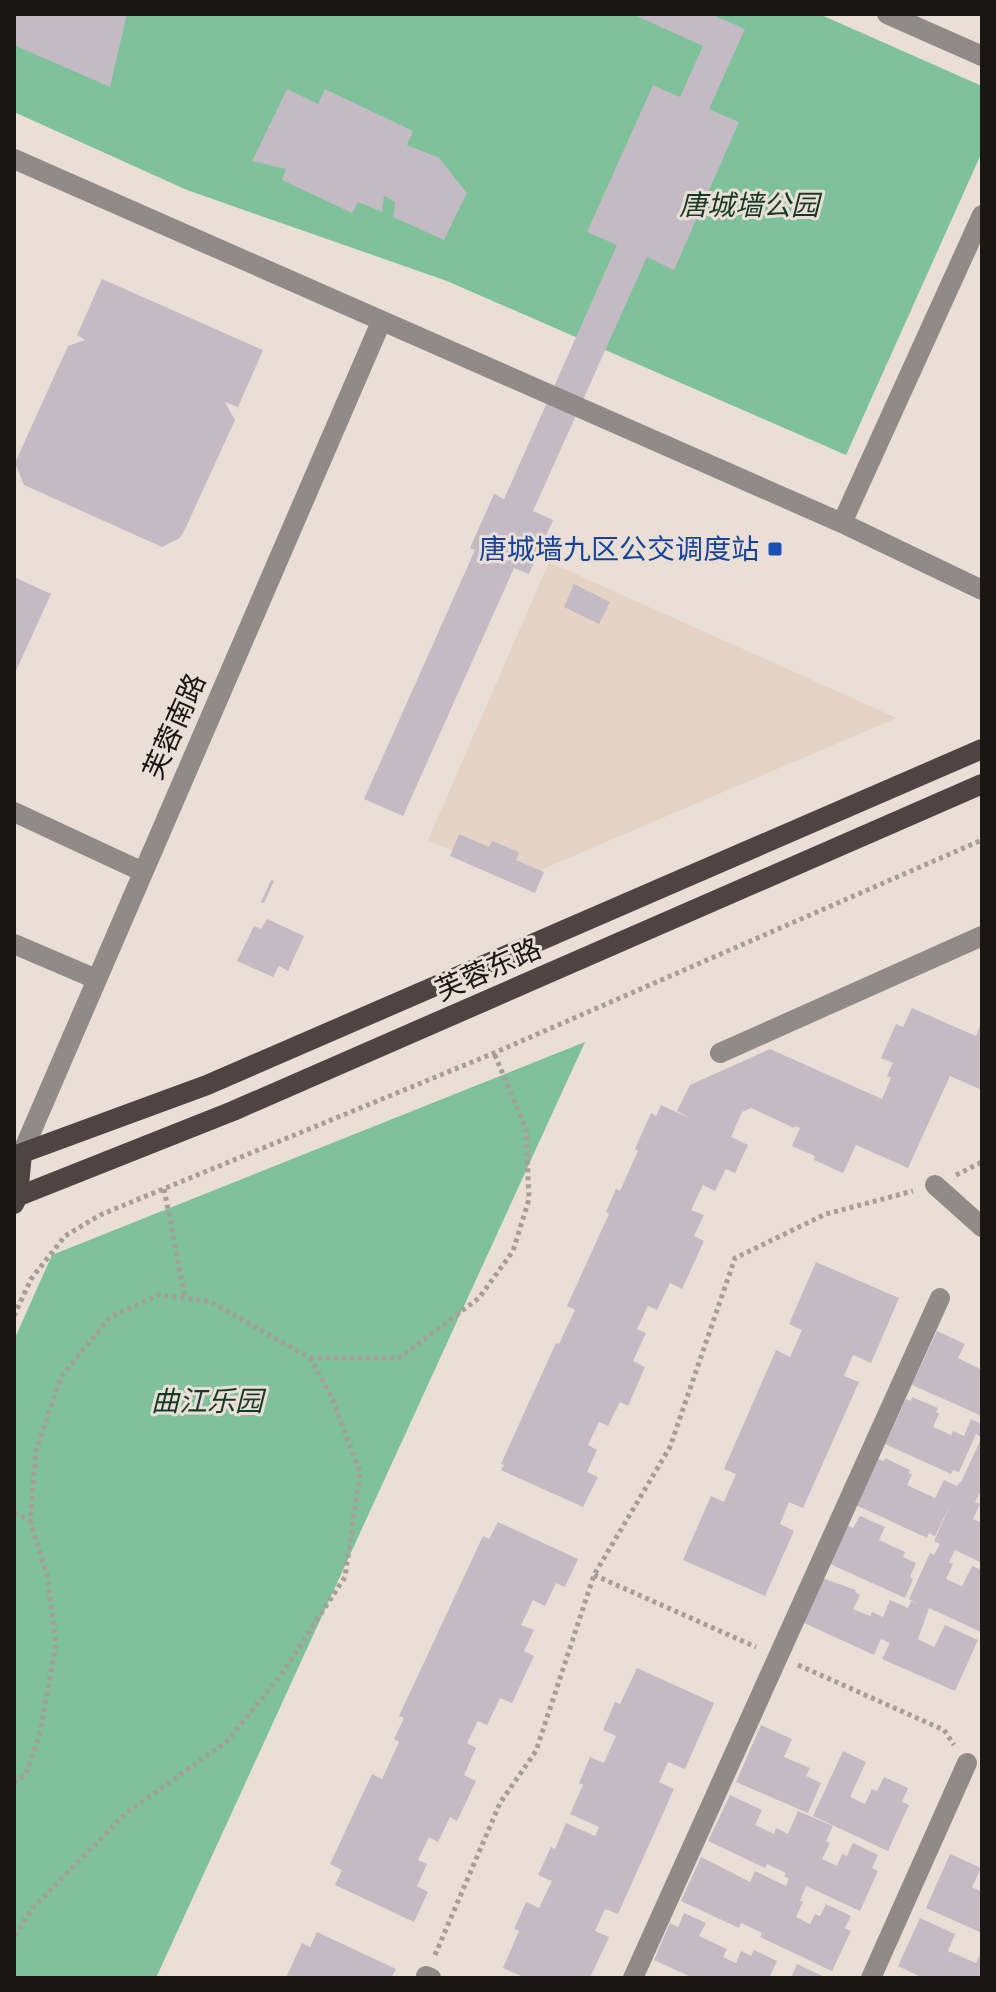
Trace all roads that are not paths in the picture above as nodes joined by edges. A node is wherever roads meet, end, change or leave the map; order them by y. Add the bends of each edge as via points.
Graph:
1 (887, 14) edge
2 (982, 56) edge
3 (14, 159) edge
4 (982, 215) edge
5 (381, 322) junction
6 (842, 523) junction
7 (982, 590) edge
8 (982, 749) edge
9 (982, 784) edge
10 (14, 812) edge
11 (141, 871) junction
12 (982, 936) edge
13 (14, 944) edge
14 (96, 979) junction
15 (720, 1053) dead end
16 (17, 1158) edge
17 (935, 1185) road end
18 (15, 1199) edge
19 (982, 1227) edge
20 (940, 1298) dead end
21 (967, 1763) dead end
22 (633, 1978) edge
23 (871, 1978) edge

1 - 2 street
3 - 5 street
4 - 6 street
5 - 6 street
5 - 11 street, 芙蓉南路
6 - 7 street
8 - 16 main road, 芙蓉东路 via 207,1085
9 - 18 main road, 芙蓉东路 via 233,1111
10 - 11 street
11 - 14 street, 芙蓉南路
12 - 15 street
13 - 14 street
14 - 16 street, 芙蓉南路
16 - 18 main road, 芙蓉南路
17 - 19 street
20 - 22 street
21 - 23 street

